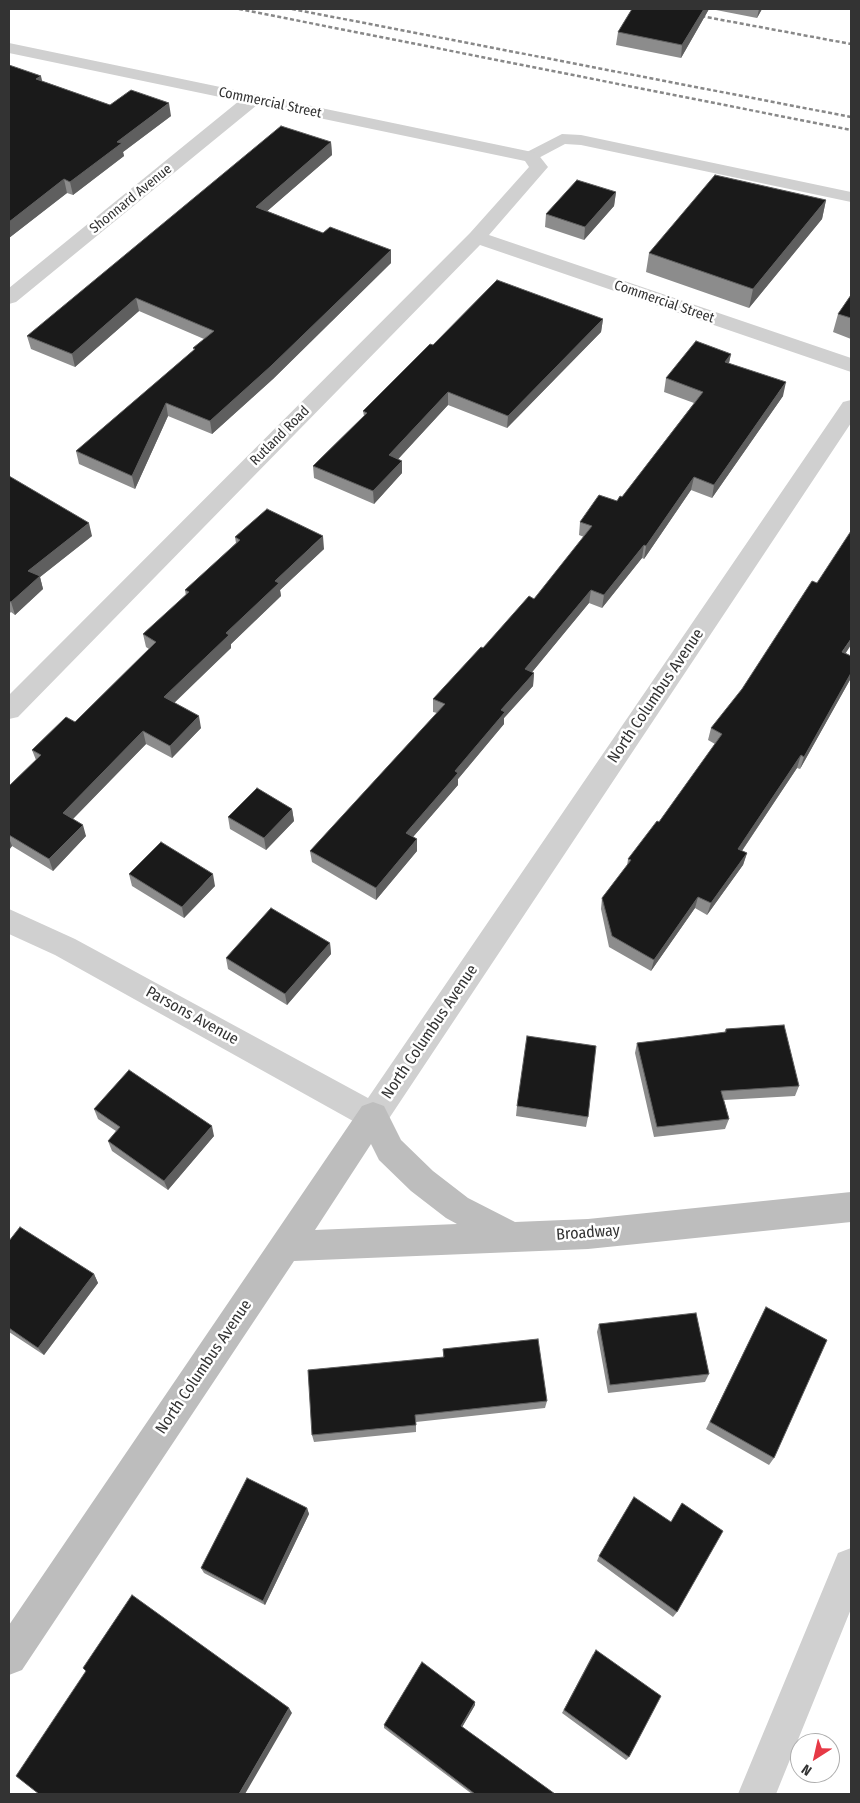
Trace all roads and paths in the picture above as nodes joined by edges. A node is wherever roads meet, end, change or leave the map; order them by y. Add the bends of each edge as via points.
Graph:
1 (9, 48) edge
2 (254, 99) junction
3 (531, 158) junction
4 (851, 197) edge
5 (477, 237) junction
6 (9, 298) edge
7 (851, 365) edge
8 (851, 407) edge
9 (9, 710) edge
10 (9, 921) edge
11 (373, 1116) junction
12 (851, 1207) edge
13 (512, 1237) junction
14 (285, 1246) junction
15 (851, 1566) edge
16 (9, 1657) edge
17 (757, 1794) edge

1 - 2 street, Commercial Street
2 - 3 street, Commercial Street
2 - 6 street, Shonnard Avenue
3 - 4 lane via 562,139 581,140
3 - 5 street, Rutland Road via 538,167
5 - 7 street, Commercial Street
5 - 9 street, Rutland Road
8 - 11 street, North Columbus Avenue
10 - 11 street, Parsons Avenue via 65,947
11 - 13 street via 390,1150 422,1181 457,1208
11 - 14 street, North Columbus Avenue
12 - 13 street, Broadway via 588,1234
13 - 14 street, Broadway
14 - 16 street, North Columbus Avenue
15 - 17 street

